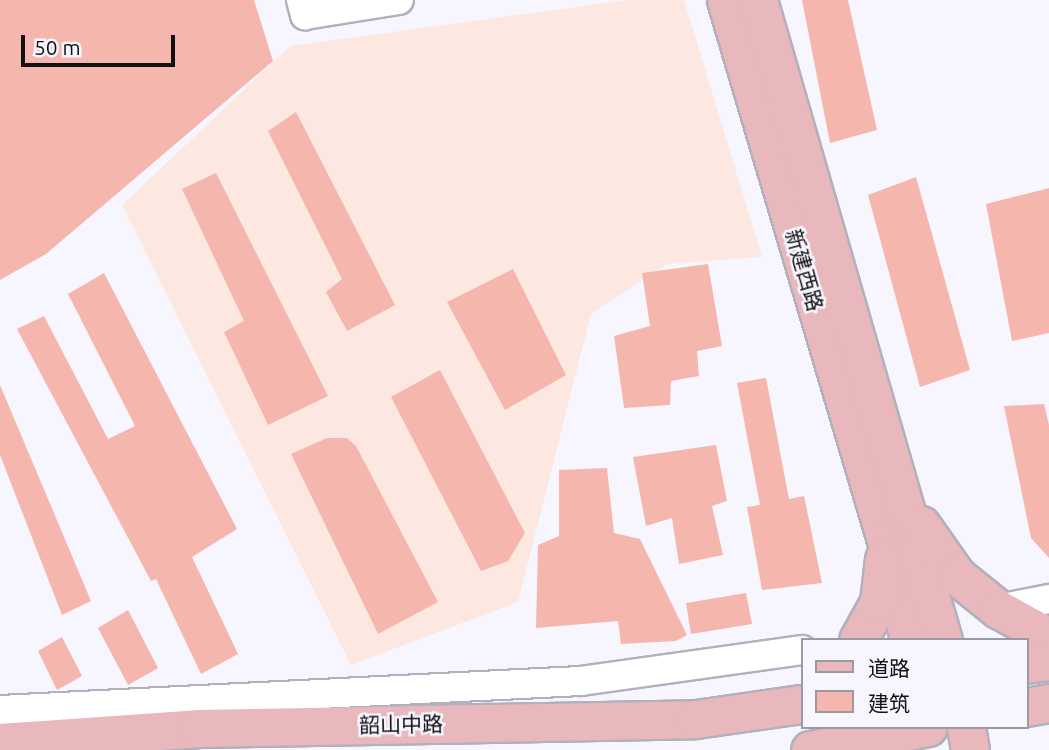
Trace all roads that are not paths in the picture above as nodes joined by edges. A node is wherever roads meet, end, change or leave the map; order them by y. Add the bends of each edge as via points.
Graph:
1 (301, 0) edge
2 (399, 0) edge
3 (726, 0) edge
4 (758, 0) edge
5 (904, 501) junction
6 (886, 540) junction
7 (1049, 599) edge
8 (998, 609) junction
9 (1049, 637) edge
10 (859, 638) edge
11 (909, 638) edge
12 (942, 638) edge
13 (800, 650) edge
14 (1049, 661) edge
15 (1028, 664) edge
16 (794, 702) edge
17 (1049, 703) edge
18 (1028, 707) edge
19 (0, 710) edge
20 (918, 729) edge
21 (934, 729) edge
22 (966, 729) edge
23 (0, 742) edge
24 (810, 750) edge
25 (939, 750) edge
26 (970, 750) edge

1 - 2 street via 305,15
3 - 6 main road, 新建西路
4 - 5 main road, 新建西路
5 - 8 main road via 957,576
5 - 12 main road, 新建西路
6 - 10 main road via 879,602
6 - 11 main road, 新建西路
7 - 8 street
8 - 9 main road
13 - 19 street via 581,681
14 - 15 main road
16 - 23 main road, 韶山中路 via 696,719 198,728
17 - 18 main road
20 - 24 main road
21 - 25 main road
22 - 26 main road

